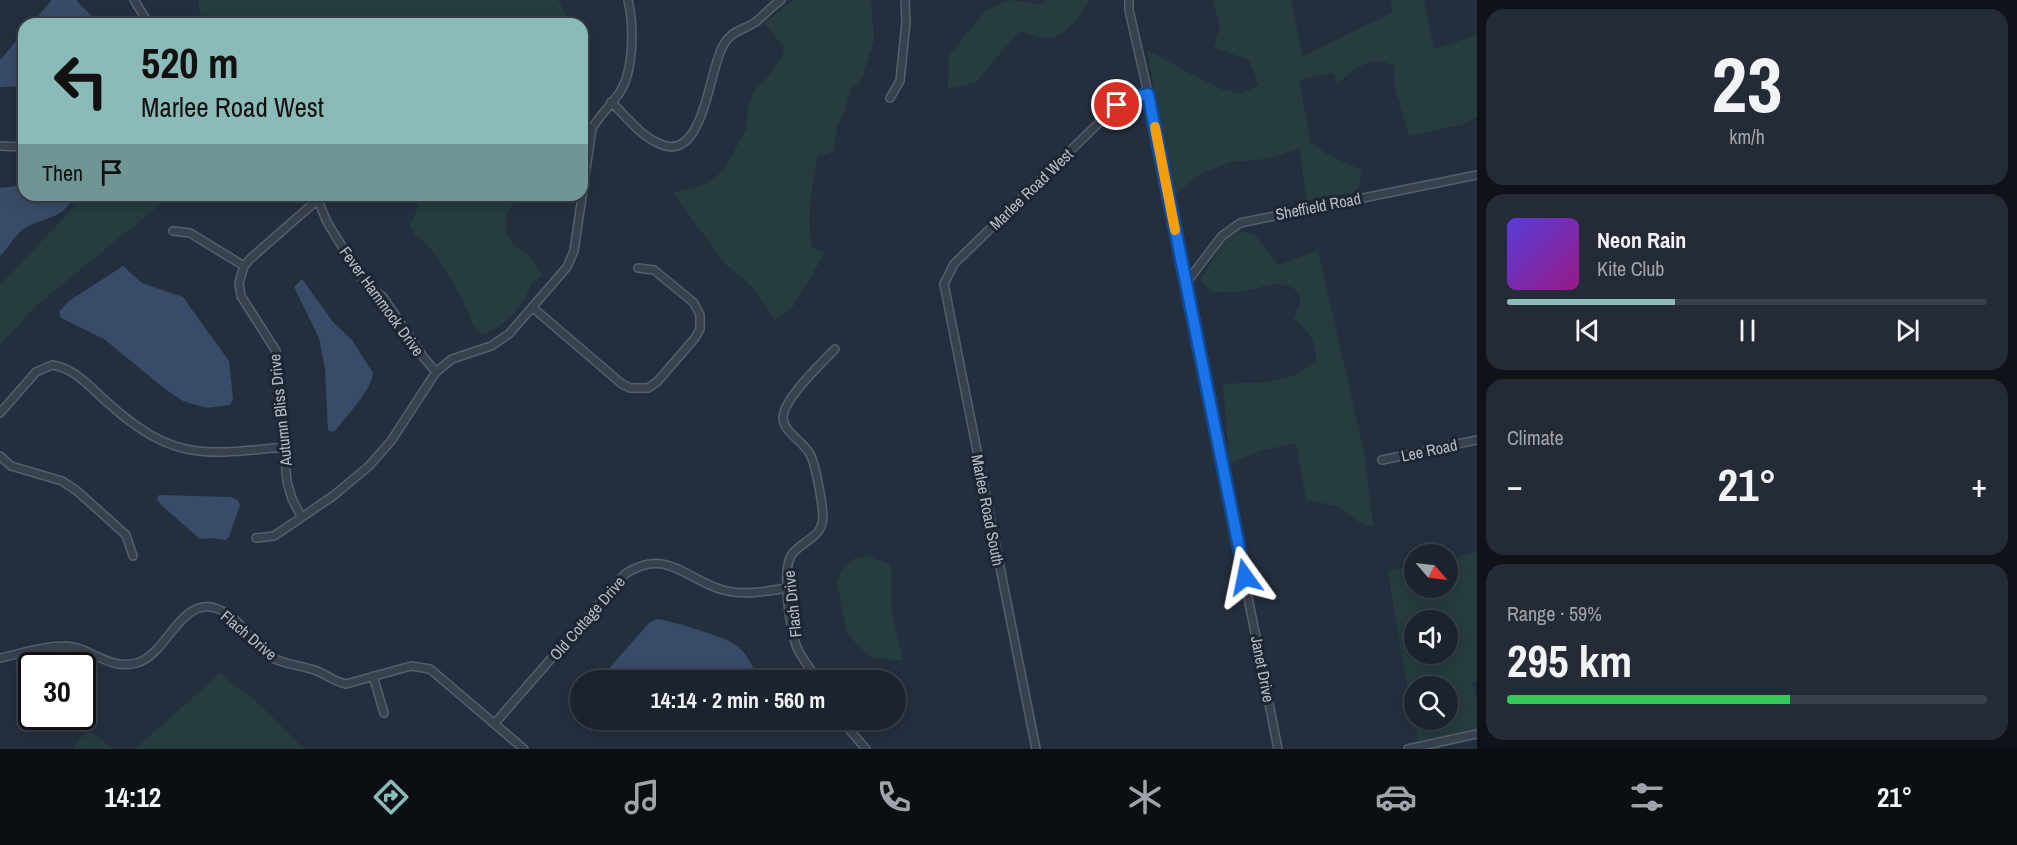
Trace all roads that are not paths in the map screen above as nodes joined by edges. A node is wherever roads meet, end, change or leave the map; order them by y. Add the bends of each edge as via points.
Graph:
1 (134, 0) edge
2 (628, 0) edge
3 (781, 0) edge
4 (905, 0) edge
5 (1129, 0) edge
6 (145, 18) edge
7 (1148, 94) junction
8 (890, 98) dead end
9 (611, 102) junction
10 (0, 146) edge
11 (18, 147) edge
12 (588, 156) edge
13 (1477, 175) edge
14 (315, 201) edge
15 (320, 201) edge
16 (581, 201) edge
17 (173, 231) dead end
18 (244, 266) junction
19 (638, 268) dead end
20 (948, 272) joint
21 (1186, 283) junction
22 (532, 307) junction
23 (835, 349) dead end
24 (436, 372) junction
25 (0, 413) edge
26 (1477, 441) edge
27 (285, 447) junction
28 (0, 456) edge
29 (1382, 460) dead end
30 (301, 516) junction
31 (256, 538) dead end
32 (133, 556) dead end
33 (788, 588) junction
34 (0, 658) edge
35 (811, 670) edge
36 (373, 676) junction
37 (384, 713) dead end
38 (495, 723) junction
39 (850, 730) edge
40 (1477, 734) edge
41 (524, 749) edge
42 (866, 749) edge
43 (1036, 749) edge
44 (1278, 749) edge
45 (1408, 749) edge

1 - 6 street
2 - 9 street via 631,61 620,92
3 - 9 street via 756,22 730,34 722,45 701,120 687,141 664,146 653,141
4 - 8 street via 900,81
5 - 7 street, Janet Drive
7 - 20 street, Marlee Road West via 1132,98 1111,111
7 - 21 street, Janet Drive
9 - 12 street via 592,129
10 - 11 street
13 - 21 street, Sheffield Road via 1240,222 1227,230
14 - 18 street
15 - 24 street, Fever Hammock Drive via 331,230 365,284 383,297
16 - 22 street via 574,251 567,267
17 - 18 street via 190,233
18 - 27 street, Autumn Bliss Drive via 239,283 241,296 276,351
19 - 22 street via 654,270 694,303 700,315 695,338 648,388 622,384
20 - 43 street, Marlee Road South via 944,292
21 - 44 street, Janet Drive
22 - 24 street via 509,334 491,346 452,359
23 - 33 street, Flach Drive via 788,403 783,418 788,431 811,455 823,515 817,534 799,546 787,562
24 - 30 street via 392,441 369,466
25 - 27 street via 36,372 52,365 73,372 130,423 176,448 207,453
26 - 29 street, Lee Road
27 - 30 street, Autumn Bliss Drive via 287,482
28 - 32 street via 11,465 62,481 77,491 126,535
30 - 31 street via 274,536
33 - 35 street, Flach Drive via 793,637
33 - 38 street, Old Cottage Drive via 747,593 723,590 662,563 637,566 625,574
34 - 36 street, Flach Drive via 64,645 105,661 139,662 191,611 212,607 230,615 268,655 278,660 346,684
36 - 37 street
36 - 38 street, Flach Drive via 411,666 430,669
38 - 41 street, Flach Drive
39 - 42 street
40 - 45 street

